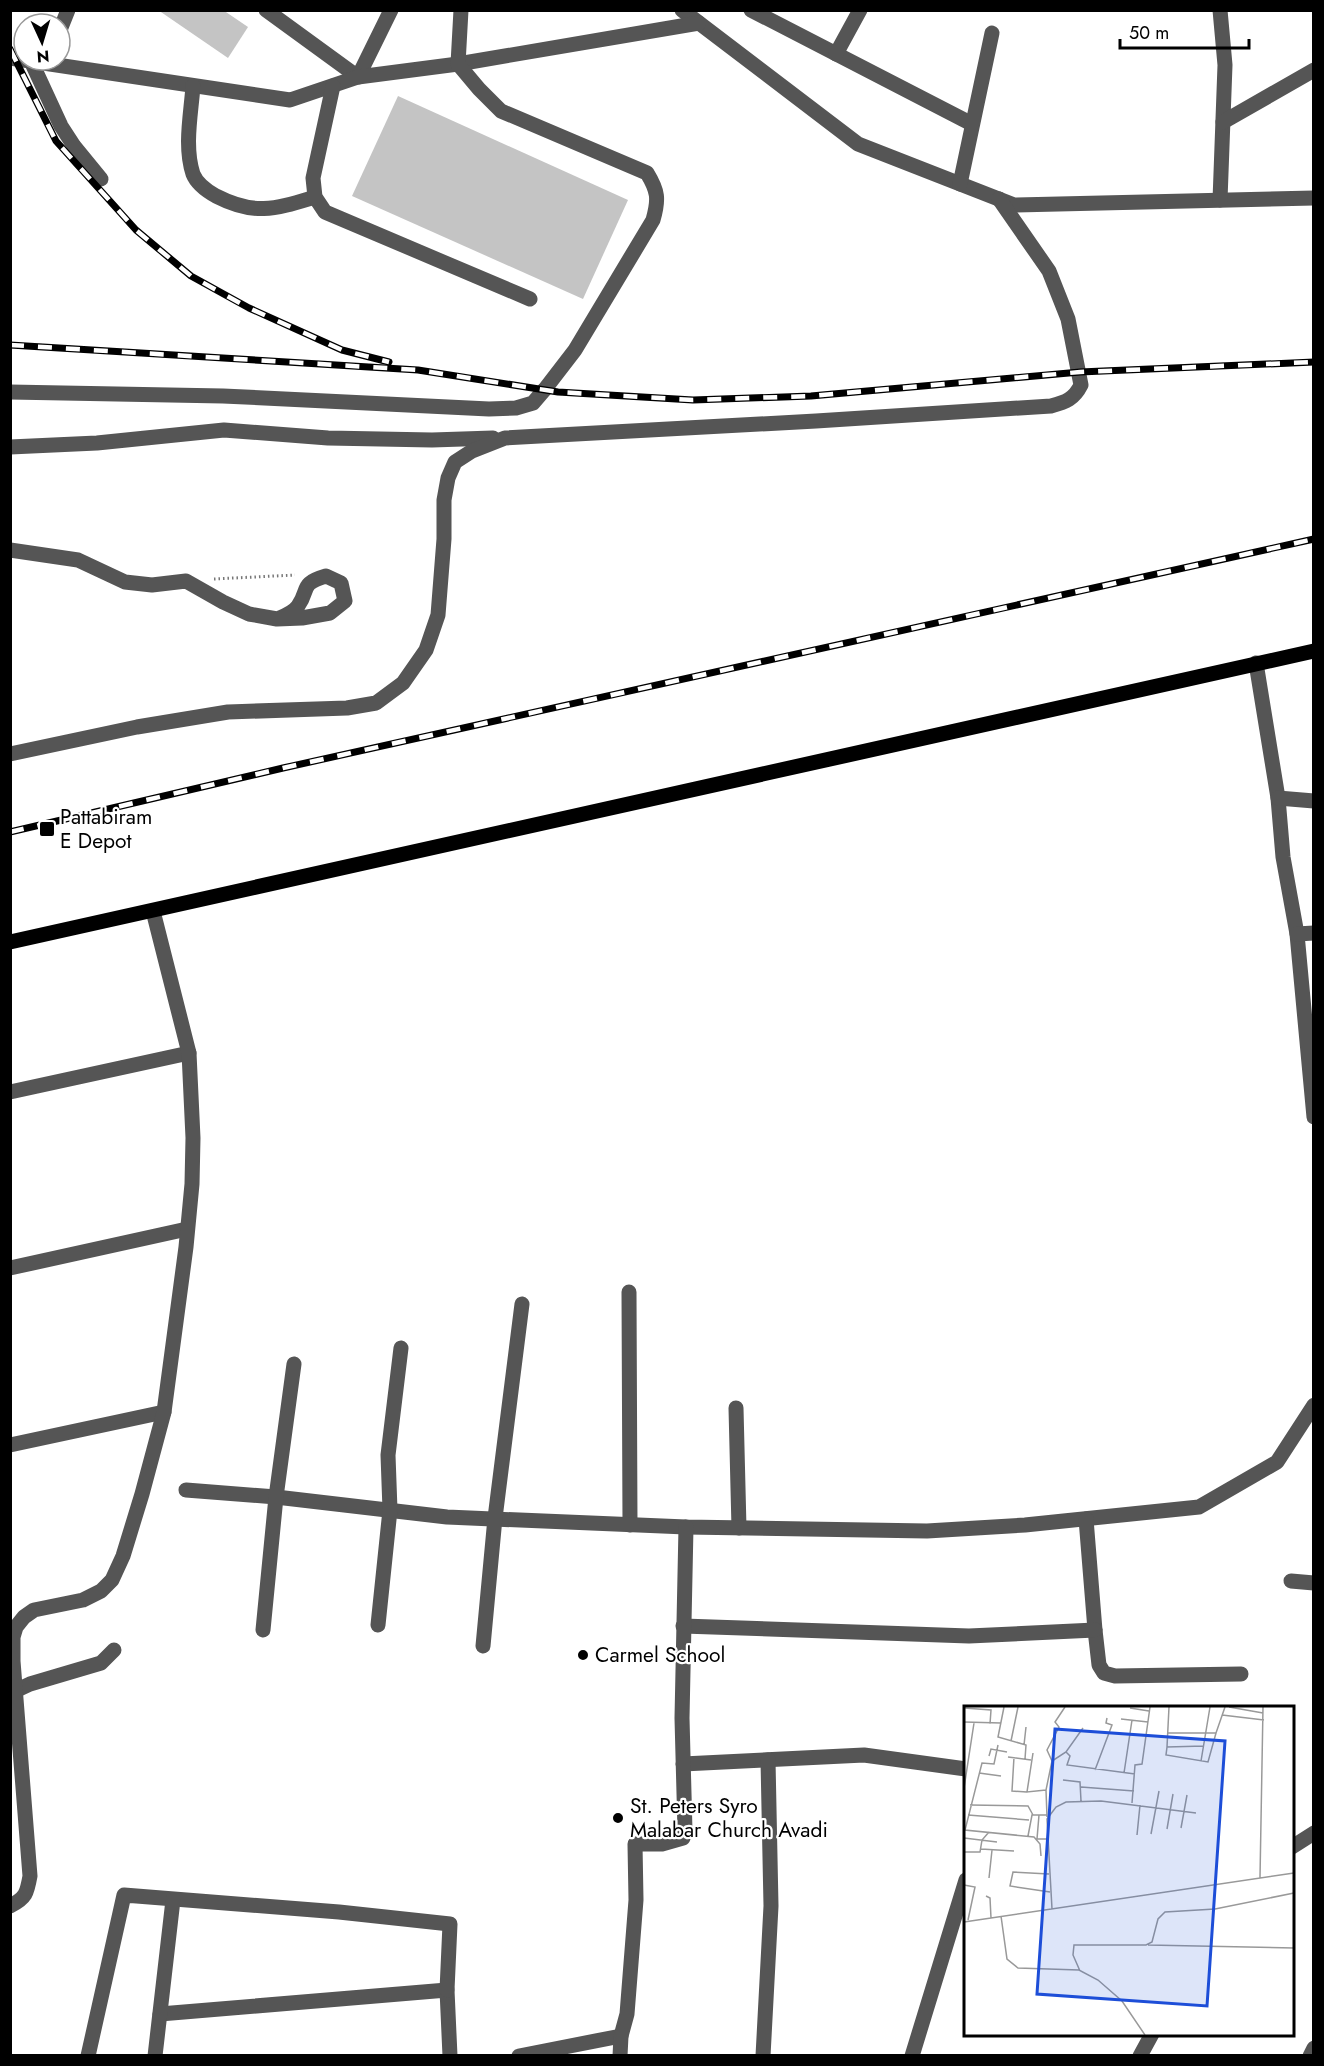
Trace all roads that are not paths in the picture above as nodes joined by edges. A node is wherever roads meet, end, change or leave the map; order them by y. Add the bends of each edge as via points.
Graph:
1 (266, 10) edge
2 (391, 10) edge
3 (461, 10) edge
4 (682, 10) edge
5 (751, 10) edge
6 (860, 10) edge
7 (1220, 10) edge
8 (699, 23) junction
9 (992, 33) dead end
10 (836, 54) junction
11 (458, 64) junction
12 (72, 67) edge
13 (1314, 70) edge
14 (45, 72) edge
15 (358, 77) junction
16 (193, 86) junction
17 (333, 86) junction
18 (1223, 122) junction
19 (972, 124) junction
20 (102, 179) dead end
21 (960, 184) junction
22 (315, 197) junction
23 (1314, 198) edge
24 (999, 199) junction
25 (1220, 200) junction
26 (530, 299) dead end
27 (10, 392) edge
28 (505, 438) junction
29 (10, 447) edge
30 (10, 550) edge
31 (277, 619) junction
32 (1314, 651) edge
33 (1256, 663) junction
34 (10, 754) edge
35 (1278, 798) junction
36 (1314, 801) edge
37 (153, 911) junction
38 (1314, 933) edge
39 (1297, 934) junction
40 (10, 942) edge
41 (189, 1053) junction
42 (10, 1092) edge
43 (1314, 1117) edge
44 (188, 1229) junction
45 (10, 1268) edge
46 (629, 1292) dead end
47 (522, 1304) dead end
48 (401, 1348) dead end
49 (294, 1364) dead end
50 (1314, 1405) edge
51 (736, 1408) dead end
52 (164, 1412) junction
53 (10, 1445) edge
54 (186, 1490) dead end
55 (276, 1497) junction
56 (390, 1510) junction
57 (495, 1518) junction
58 (1086, 1519) junction
59 (630, 1525) junction
60 (686, 1527) junction
61 (739, 1528) junction
62 (1291, 1581) dead end
63 (1314, 1583) edge
64 (378, 1625) dead end
65 (13, 1626) edge
66 (683, 1626) junction
67 (263, 1630) dead end
68 (1095, 1630) junction
69 (483, 1646) dead end
70 (114, 1650) dead end
71 (1240, 1674) dead end
72 (15, 1692) junction
73 (14, 1718) edge
74 (768, 1760) junction
75 (683, 1764) junction
76 (964, 1769) edge
77 (1314, 1833) edge
78 (1294, 1846) edge
79 (964, 1887) edge
80 (173, 1900) junction
81 (10, 1906) edge
82 (447, 1990) junction
83 (160, 2014) junction
84 (621, 2036) junction
85 (1151, 2036) edge
86 (1314, 2048) edge
87 (88, 2055) edge
88 (155, 2055) edge
89 (450, 2055) edge
90 (519, 2055) edge
91 (620, 2055) edge
92 (763, 2055) edge
93 (912, 2055) edge
94 (1140, 2055) edge
95 (1310, 2055) edge

1 - 15 street
2 - 15 street
3 - 11 street
4 - 8 street
5 - 10 street
6 - 10 street
7 - 18 street via 1225,65
8 - 11 street
8 - 21 street via 858,144
9 - 19 street
10 - 19 street
11 - 15 street
11 - 27 street via 501,111 646,173 655,187 658,203 653,220 574,350 533,403 489,410 223,396
12 - 16 street
13 - 18 street
14 - 20 street via 61,126
15 - 17 street
16 - 17 street via 290,100
16 - 22 street via 191,165 194,178 206,190 250,209 277,208
17 - 22 street via 313,178
18 - 25 street
19 - 21 street
21 - 24 street
22 - 26 street via 325,212
23 - 25 street
24 - 25 street via 1014,205
24 - 28 street via 1049,271 1068,319 1082,385 1076,396 1066,402 852,419
28 - 29 street via 328,438 224,430
28 - 34 street via 455,462 444,500 438,615 426,650 403,683 376,703 346,708 228,712
30 - 31 street via 78,560 125,582 152,585 186,581 249,614
31 - 31 street via 330,613 345,600 341,583 326,576 309,584 298,607
32 - 33 main road
33 - 35 street
33 - 37 main road
35 - 36 street
35 - 39 street via 1283,857
37 - 40 main road
37 - 41 street
38 - 39 street
39 - 43 street
41 - 42 street
41 - 44 street via 192,1184
44 - 45 street
44 - 52 street
46 - 59 street
47 - 57 street
48 - 56 street via 388,1455
49 - 55 street
50 - 58 street via 1277,1462 1199,1507
51 - 61 street
52 - 53 street
52 - 65 street via 123,1556 112,1580 83,1600 34,1610
54 - 55 street
55 - 56 street
55 - 67 street
56 - 57 street
56 - 64 street
57 - 59 street
57 - 69 street
58 - 61 street via 927,1531
58 - 68 street
59 - 60 street
60 - 61 street
60 - 66 street
62 - 63 street
65 - 72 street
66 - 68 street via 969,1636
66 - 75 street
68 - 71 street via 1099,1665 1104,1673
70 - 72 street via 100,1663
72 - 73 street
73 - 81 street via 30,1876 27,1892 21,1901
74 - 75 street
74 - 76 street via 864,1755
74 - 92 street via 771,1906
75 - 84 street via 683,1838 662,1844 635,1844 636,1900 627,2014
77 - 78 street
79 - 93 street
80 - 82 street via 450,1924
80 - 83 street
80 - 87 street via 124,1895
82 - 83 street
82 - 89 street
83 - 88 street
84 - 90 street
84 - 91 street
85 - 94 street
86 - 95 street

